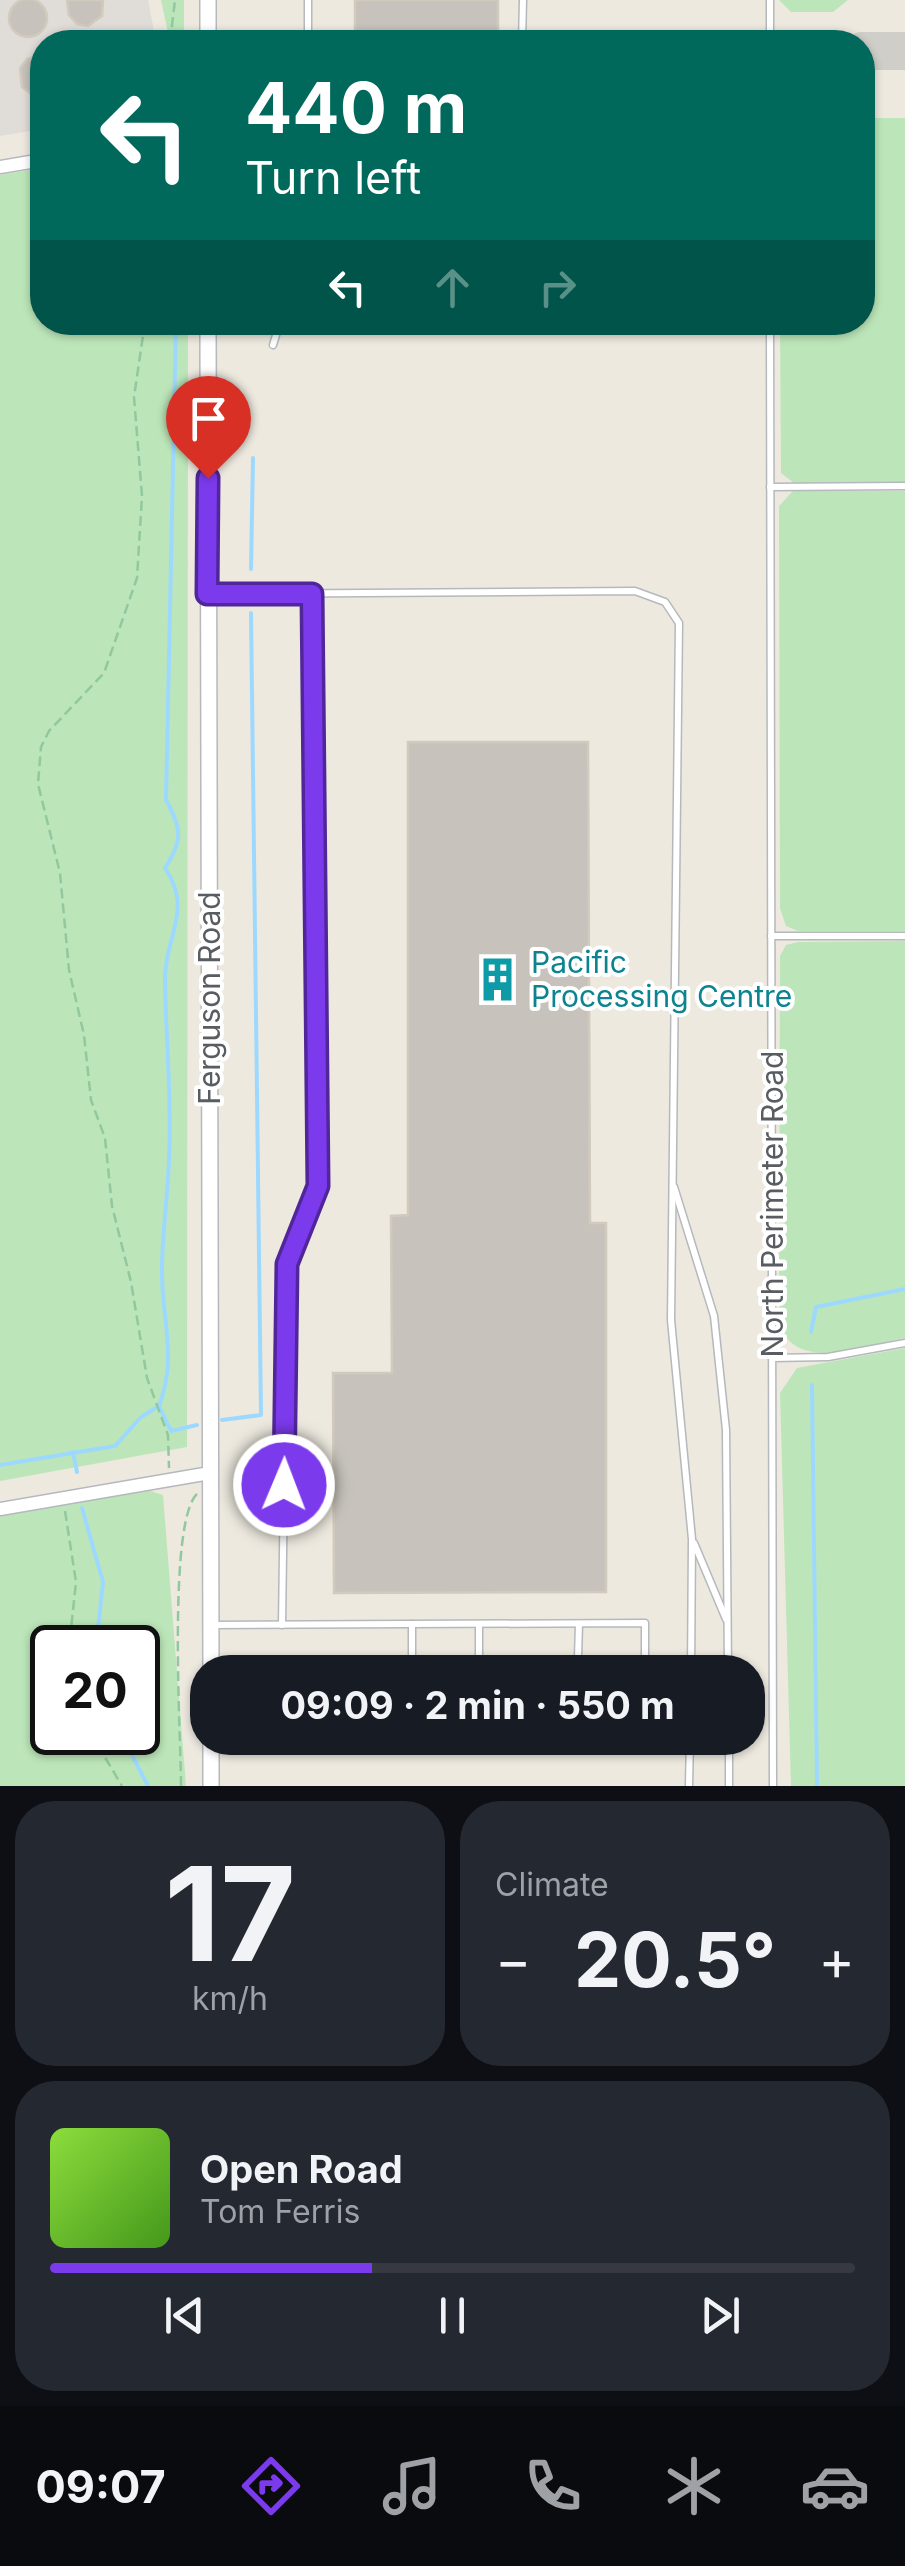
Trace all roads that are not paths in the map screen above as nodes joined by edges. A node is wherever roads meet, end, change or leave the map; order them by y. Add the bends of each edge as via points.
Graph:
1 (208, 0) edge
2 (308, 0) edge
3 (523, 0) edge
4 (770, 0) edge
5 (208, 30) edge
6 (308, 30) edge
7 (522, 30) edge
8 (770, 30) edge
9 (30, 162) edge
10 (0, 168) edge
11 (208, 335) edge
12 (276, 335) edge
13 (770, 335) edge
14 (273, 345) dead end
15 (905, 486) edge
16 (770, 488) junction
17 (207, 594) junction
18 (312, 594) junction
19 (771, 936) junction
20 (905, 936) edge
21 (672, 1181) junction
22 (905, 1343) edge
23 (772, 1358) junction
24 (210, 1473) junction
25 (0, 1509) edge
26 (692, 1539) junction
27 (412, 1624) junction
28 (479, 1624) junction
29 (579, 1624) junction
30 (282, 1625) junction
31 (728, 1625) junction
32 (210, 1626) junction
33 (210, 1655) edge
34 (412, 1655) edge
35 (479, 1655) edge
36 (578, 1655) edge
37 (645, 1655) edge
38 (691, 1655) edge
39 (728, 1655) edge
40 (211, 1755) edge
41 (690, 1755) edge
42 (728, 1755) edge
43 (211, 1786) edge
44 (690, 1786) edge
45 (729, 1786) edge
46 (772, 1786) edge

1 - 5 street
2 - 6 lane
3 - 7 lane
4 - 8 lane
9 - 10 street
11 - 17 street, Ferguson Road
12 - 14 lane
13 - 16 lane, North Perimeter Road
15 - 16 lane
16 - 19 lane, North Perimeter Road
17 - 18 lane
17 - 24 street, Ferguson Road
18 - 21 lane via 635,590 665,602 679,622
18 - 30 lane via 318,1186 287,1264
19 - 20 lane
19 - 23 lane, North Perimeter Road
21 - 26 lane via 670,1320
21 - 31 lane via 714,1316 726,1430
22 - 23 lane
23 - 46 lane, North Perimeter Road
24 - 25 street
24 - 32 street, Ferguson Road
26 - 31 lane
26 - 38 lane
27 - 28 lane
27 - 30 lane
27 - 34 lane
28 - 29 lane
28 - 35 lane
29 - 36 lane
29 - 37 lane via 645,1623
30 - 32 lane
31 - 39 lane
32 - 33 street, Ferguson Road
40 - 43 street
41 - 44 lane
42 - 45 lane

